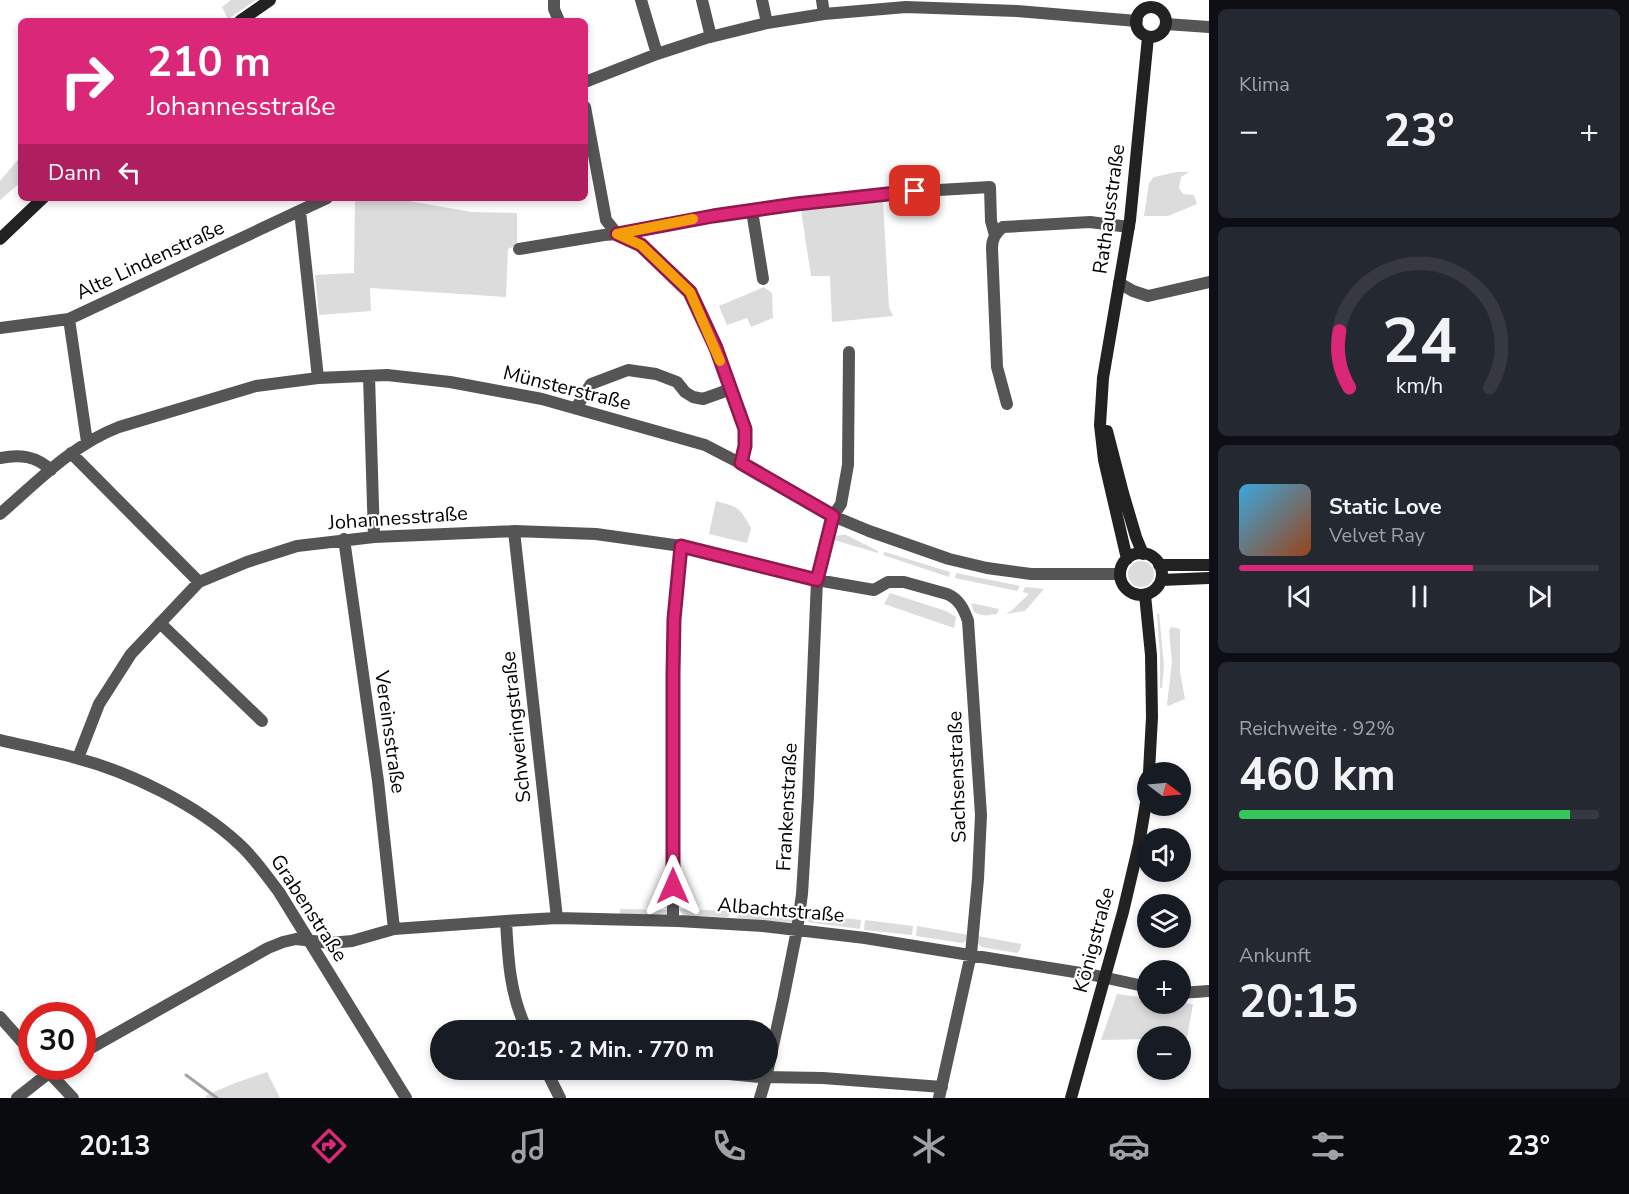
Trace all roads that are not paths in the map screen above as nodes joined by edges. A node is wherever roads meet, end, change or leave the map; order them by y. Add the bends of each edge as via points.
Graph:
1 (270, 0) edge
2 (554, 0) edge
3 (641, 0) edge
4 (702, 0) edge
5 (762, 0) edge
6 (822, 0) edge
7 (885, 4) edge
8 (1150, 4) edge
9 (824, 14) junction
10 (244, 18) edge
11 (557, 18) edge
12 (1137, 21) junction
13 (767, 23) junction
14 (1166, 24) junction
15 (1209, 27) edge
16 (711, 37) junction
17 (1148, 37) junction
18 (657, 54) junction
19 (588, 81) edge
20 (588, 123) edge
21 (40, 201) edge
22 (321, 201) edge
23 (752, 211) junction
24 (300, 212) junction
25 (1129, 227) junction
26 (617, 234) junction
27 (995, 236) junction
28 (0, 239) edge
29 (519, 249) dead end
30 (763, 279) dead end
31 (1209, 282) edge
32 (1119, 283) junction
33 (69, 319) junction
34 (0, 328) edge
35 (849, 352) dead end
36 (369, 376) junction
37 (318, 378) junction
38 (731, 389) junction
39 (1007, 404) dead end
40 (576, 408) junction
41 (1103, 425) junction
42 (87, 442) junction
43 (71, 453) junction
44 (0, 458) edge
45 (741, 463) junction
46 (51, 470) junction
47 (0, 514) edge
48 (833, 516) junction
49 (514, 531) junction
50 (374, 537) junction
51 (344, 539) junction
52 (681, 546) junction
53 (1143, 554) junction
54 (1127, 559) junction
55 (1160, 565) junction
56 (1209, 565) edge
57 (1120, 574) junction
58 (1209, 578) edge
59 (817, 580) junction
60 (1161, 580) junction
61 (199, 582) junction
62 (1145, 595) junction
63 (160, 623) junction
64 (262, 721) dead end
65 (0, 740) edge
66 (78, 758) junction
67 (1150, 762) edge
68 (1144, 816) edge
69 (557, 918) junction
70 (506, 921) junction
71 (673, 921) junction
72 (394, 929) junction
73 (797, 930) junction
74 (308, 940) junction
75 (971, 954) junction
76 (1105, 977) junction
77 (1137, 984) edge
78 (1209, 991) edge
79 (1191, 992) edge
80 (0, 1017) edge
81 (522, 1020) edge
82 (778, 1021) edge
83 (18, 1037) edge
84 (96, 1045) edge
85 (778, 1078) edge
86 (37, 1080) edge
87 (60, 1080) edge
88 (551, 1080) edge
89 (765, 1080) edge
90 (940, 1092) edge
91 (17, 1098) edge
92 (73, 1098) edge
93 (406, 1098) edge
94 (560, 1098) edge
95 (760, 1098) edge
96 (1071, 1098) edge

1 - 10 street
2 - 11 street
3 - 18 street
4 - 16 street
5 - 13 street
6 - 9 street
7 - 9 street
7 - 12 street
8 - 12 street
8 - 14 street via 1165,15
9 - 13 street
12 - 17 street via 1139,30
13 - 16 street
14 - 15 street
14 - 17 street via 1159,35
16 - 18 street
17 - 25 street, Rathausstraße
18 - 19 street
20 - 26 street via 606,220
21 - 28 street
22 - 24 street, Alte Lindenstraße
23 - 26 street
23 - 27 street via 915,191 990,187 990,221
23 - 30 street
24 - 33 street, Alte Lindenstraße
24 - 37 street
25 - 27 street via 1090,222 1003,227
25 - 32 street, Rathausstraße
26 - 29 street
26 - 38 street via 641,245 690,292
27 - 39 street via 992,248 997,367
31 - 32 street via 1148,296
32 - 41 street, Rathausstraße via 1103,386
33 - 34 street
33 - 42 street, Alte Lindenstraße
35 - 48 street, Frankenstraße via 848,465 841,504
36 - 37 street, Münsterstraße
36 - 40 street, Münsterstraße via 471,385
36 - 50 street
37 - 42 street, Münsterstraße via 256,386 119,427
38 - 40 street via 703,399 685,392 677,382 628,370 591,384
38 - 45 street via 745,429
40 - 45 street, Münsterstraße via 705,445
41 - 53 street
41 - 54 street via 1104,460
42 - 43 street, Münsterstraße
43 - 46 street, Münsterstraße
43 - 61 street
44 - 46 street via 33,458
45 - 48 street, Münsterstraße
46 - 47 street, Münsterstraße
48 - 57 street, Münsterstraße via 941,557 987,568 1030,574
48 - 59 street, Frankenstraße
49 - 50 street, Johannesstraße
49 - 52 street, Johannesstraße via 596,534
49 - 69 street, Schweringstraße
50 - 51 street, Johannesstraße
51 - 61 street, Johannesstraße via 297,546
51 - 72 street, Vereinsstraße
52 - 59 street, Johannesstraße
52 - 71 street via 674,619
53 - 54 street
53 - 55 street
54 - 57 street
55 - 56 street
55 - 60 street
57 - 62 street via 1127,590
58 - 60 street
59 - 73 street, Frankenstraße via 805,855
59 - 75 street, Sachsenstraße via 874,590 888,582 904,582 947,594 963,608 968,621 981,815
60 - 62 street via 1158,587
61 - 63 street, Johannesstraße
62 - 67 street via 1151,655
63 - 64 street
63 - 66 street, Johannesstraße via 131,654 99,704
65 - 66 street, Grabenstraße
66 - 74 street, Grabenstraße via 160,791 201,814 238,842 279,892
68 - 76 street, Königstraße
69 - 70 street, Albachtstraße
69 - 71 street, Albachtstraße
70 - 72 street, Albachtstraße
70 - 81 street via 509,972
71 - 73 street, Albachtstraße
72 - 74 street, Albachtstraße via 341,942
73 - 75 street, Albachtstraße
73 - 82 street, Frankenstraße
74 - 84 street, Albachtstraße via 296,939 268,948
74 - 93 street, Grabenstraße
75 - 76 street, Albachtstraße
75 - 90 street, Sachsenstraße
76 - 77 street, Albachtstraße
76 - 96 street, Königstraße
78 - 79 street
80 - 83 street
85 - 90 street via 823,1078
86 - 91 street
87 - 92 street
88 - 94 street
89 - 95 street, Frankenstraße

